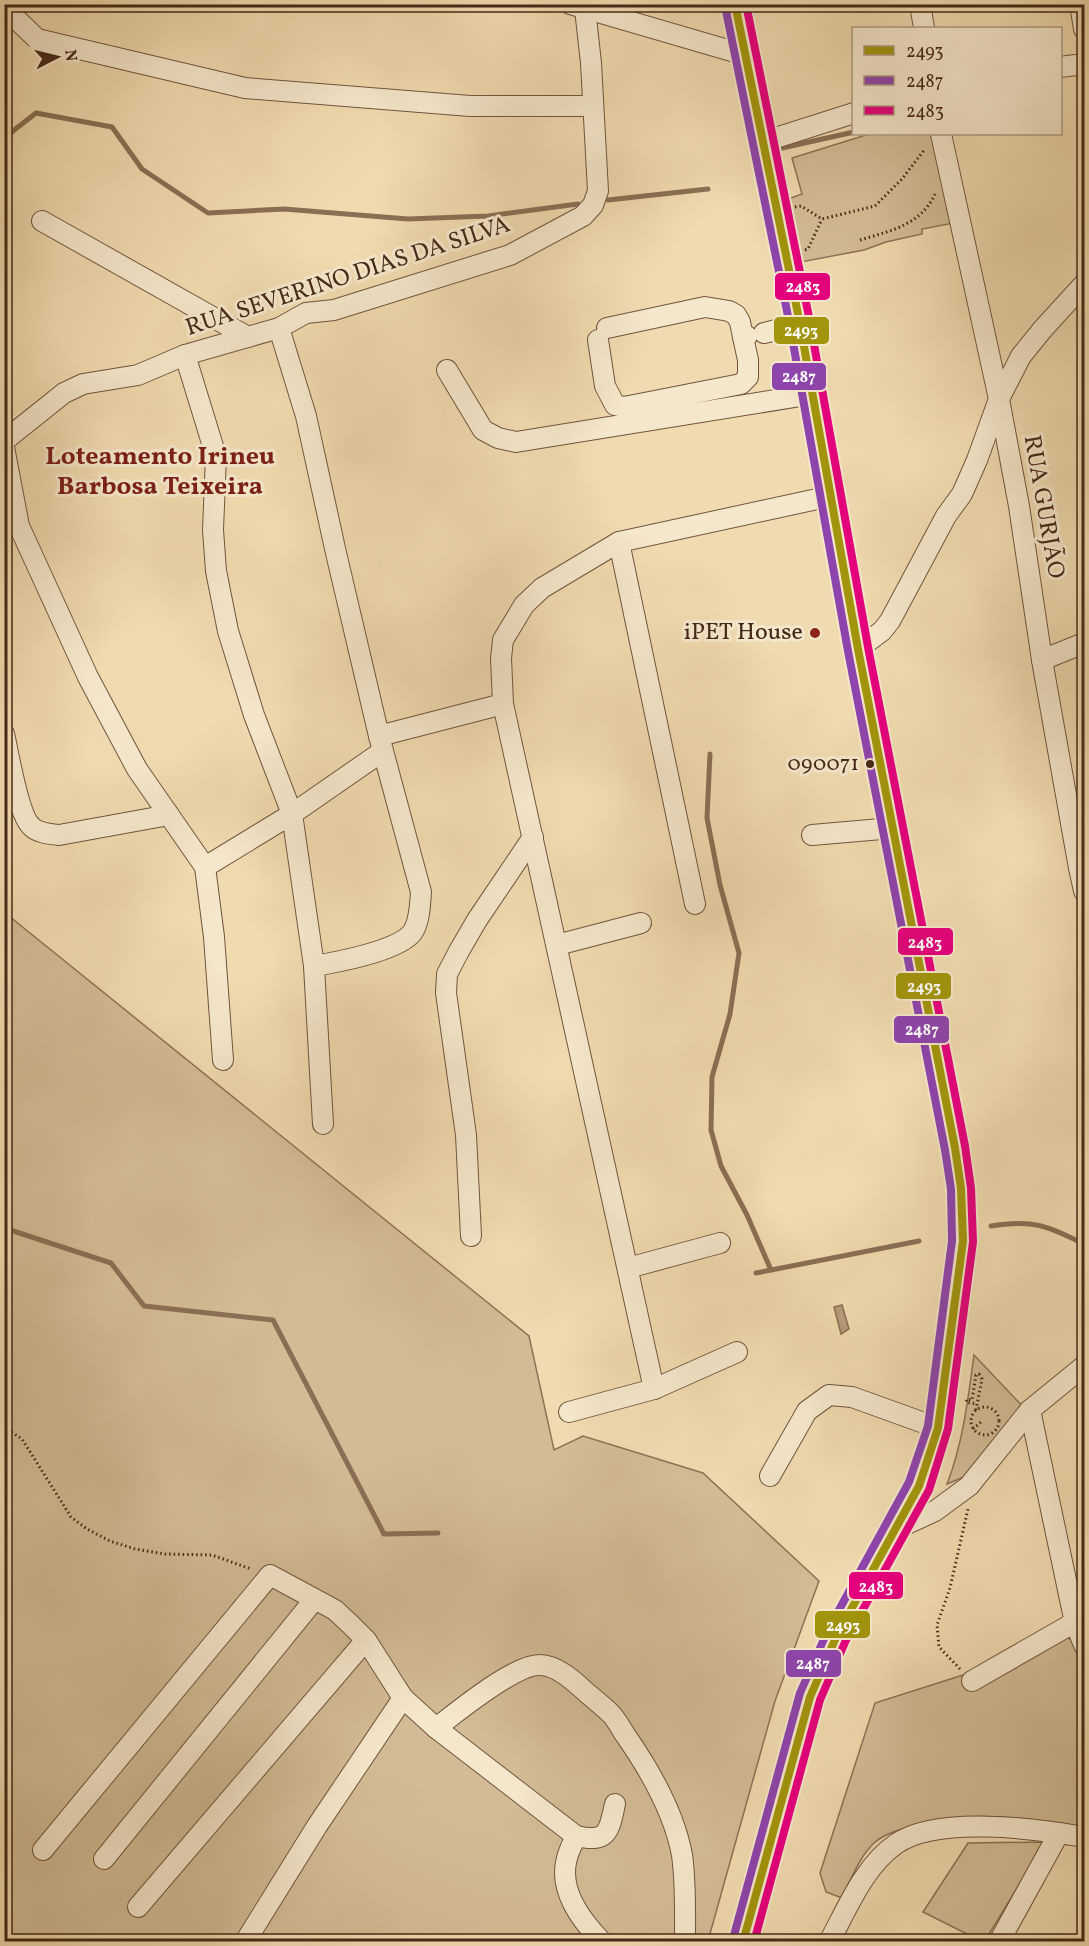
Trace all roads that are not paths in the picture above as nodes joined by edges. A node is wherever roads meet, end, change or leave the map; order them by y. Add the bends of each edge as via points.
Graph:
1 (7, 4) edge
2 (735, 4) edge
3 (920, 4) edge
4 (1080, 4) edge
5 (578, 7) edge
6 (924, 27) edge
7 (1084, 29) edge
8 (745, 56) junction
9 (1084, 64) edge
10 (1062, 68) edge
11 (593, 106) junction
12 (852, 114) edge
13 (935, 138) edge
14 (763, 142) junction
15 (42, 221) dead end
16 (1084, 284) edge
17 (800, 324) junction
18 (279, 328) junction
19 (751, 336) junction
20 (248, 337) junction
21 (185, 355) junction
22 (447, 370) dead end
23 (813, 394) junction
24 (999, 399) junction
25 (4, 441) edge
26 (4, 447) edge
27 (831, 496) junction
28 (619, 542) junction
29 (1084, 643) edge
30 (858, 649) junction
31 (1042, 660) junction
32 (503, 704) junction
33 (4, 734) edge
34 (381, 744) junction
35 (292, 814) junction
36 (170, 815) junction
37 (893, 828) junction
38 (812, 835) dead end
39 (533, 837) junction
40 (205, 867) junction
41 (1084, 891) edge
42 (695, 904) dead end
43 (640, 922) dead end
44 (557, 945) junction
45 (315, 966) junction
46 (223, 1060) dead end
47 (323, 1124) dead end
48 (471, 1236) dead end
49 (720, 1243) dead end
50 (628, 1268) junction
51 (737, 1352) dead end
52 (1084, 1366) edge
53 (654, 1389) junction
54 (1030, 1410) junction
55 (569, 1412) dead end
56 (938, 1428) junction
57 (770, 1476) dead end
58 (896, 1529) junction
59 (315, 1600) junction
60 (1080, 1620) edge
61 (366, 1640) junction
62 (1084, 1645) edge
63 (972, 1681) road end
64 (403, 1698) junction
65 (436, 1728) junction
66 (615, 1804) dead end
67 (1059, 1833) junction
68 (576, 1836) junction
69 (1084, 1837) edge
70 (43, 1850) dead end
71 (104, 1859) dead end
72 (138, 1907) dead end
73 (245, 1941) edge
74 (602, 1941) edge
75 (685, 1941) edge
76 (743, 1941) edge
77 (829, 1941) edge
78 (999, 1941) edge

1 - 11 street via 11,14 37,39 245,88 470,106
2 - 8 main road
3 - 6 street
4 - 7 street
5 - 8 street
5 - 11 street, RUA SEVERINO DIAS DA SILVA
8 - 14 main road
9 - 10 street
11 - 18 street, RUA SEVERINO DIAS DA SILVA via 598,191 583,216 510,255 334,310 306,313
12 - 14 street
13 - 24 street, RUA GURJÃO
14 - 17 main road
15 - 20 street
16 - 24 street via 1021,356
17 - 19 street
17 - 23 main road
18 - 20 street, RUA SEVERINO DIAS DA SILVA
18 - 34 street via 306,416
19 - 19 street via 748,377 741,384 624,407 611,400 605,386 602,334 705,307 736,315
20 - 21 street, RUA SEVERINO DIAS DA SILVA
21 - 25 street, RUA SEVERINO DIAS DA SILVA via 138,375 83,384 64,393
21 - 35 street via 216,456 214,551 228,631 254,715
22 - 23 street via 483,430 516,442
23 - 27 main road
24 - 30 street via 962,494 946,516 890,621 882,632
24 - 31 street, RUA GURJÃO
26 - 36 street via 19,525 37,567 88,677 137,769
27 - 28 street
27 - 30 main road
28 - 32 street via 542,588 524,605 503,640
28 - 42 street
29 - 31 street
30 - 37 main road
31 - 41 street, RUA GURJÃO
32 - 34 street
32 - 39 street
33 - 36 street via 21,808 31,827 58,835
34 - 35 street
34 - 45 street via 421,892 419,914 412,933 393,946
35 - 40 street
35 - 45 street
36 - 40 street
37 - 38 street
37 - 56 main road via 961,1188 964,1224
39 - 44 street
39 - 48 street via 477,920 447,974 446,993 466,1134
40 - 46 street
43 - 44 street
44 - 50 street
45 - 47 street
49 - 50 street
50 - 53 street
51 - 53 street
52 - 54 street
53 - 55 street
54 - 58 street via 969,1486 935,1511
54 - 60 street
56 - 57 street via 852,1397 829,1395 807,1411
56 - 58 main road via 919,1486
58 - 76 main road via 837,1635 810,1697
59 - 61 street via 334,1610
59 - 70 street via 270,1575
59 - 71 street
60 - 62 street
60 - 63 street
61 - 64 street
61 - 72 street
64 - 65 street
64 - 73 street
65 - 68 street
65 - 75 street via 488,1689 540,1665 554,1668 581,1687 612,1715 630,1740 675,1825 682,1855
66 - 68 street via 607,1832 591,1839
67 - 69 street
67 - 77 street via 972,1826 917,1834 881,1857
67 - 78 street
68 - 74 street via 567,1858 567,1891

